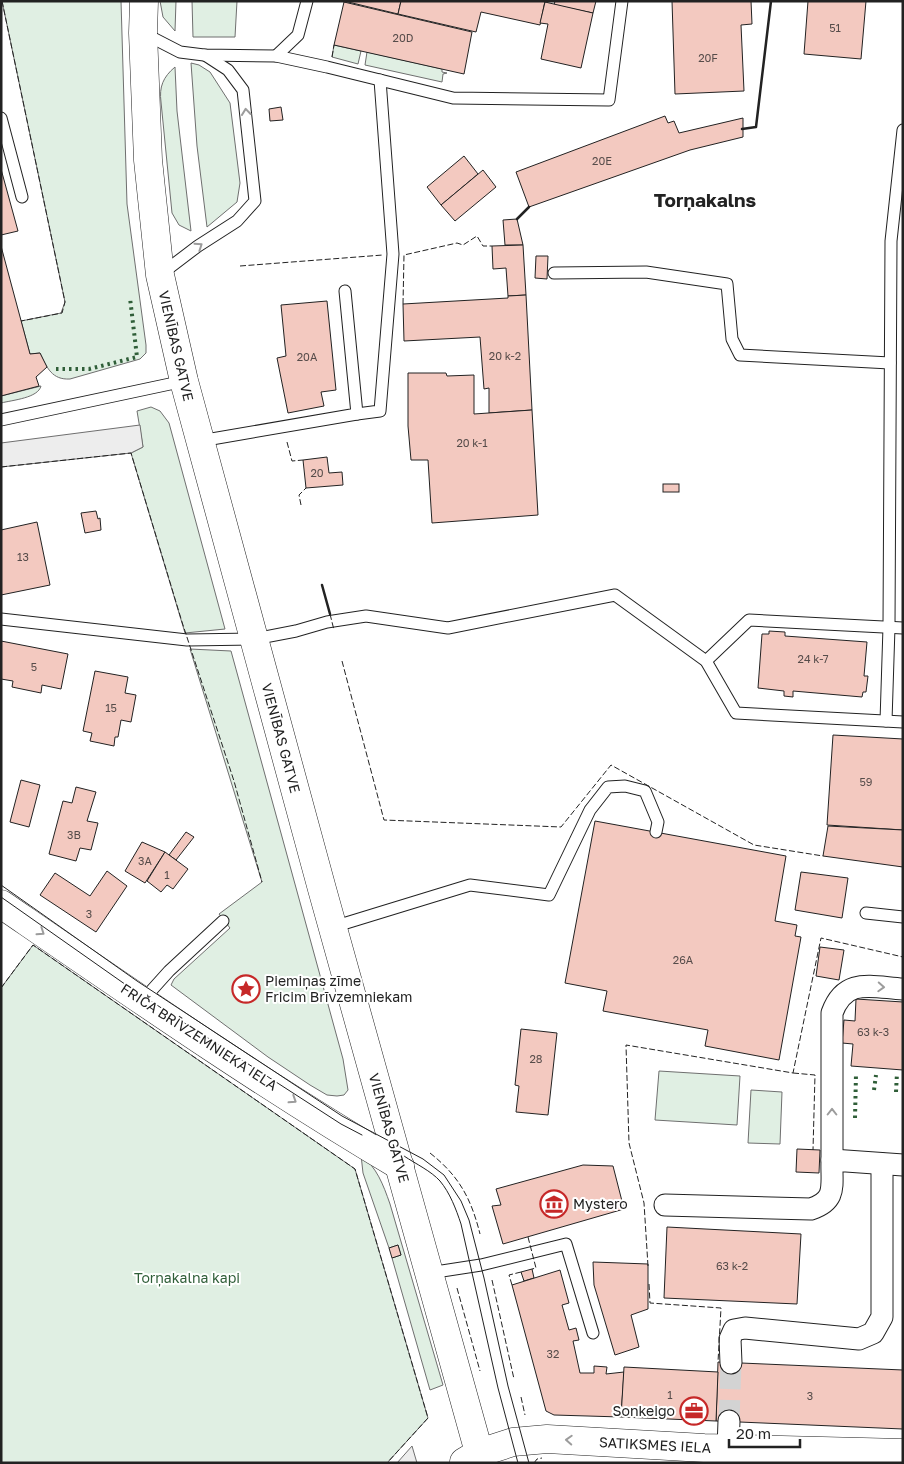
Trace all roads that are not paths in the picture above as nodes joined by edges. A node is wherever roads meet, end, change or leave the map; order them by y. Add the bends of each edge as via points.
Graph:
1 (144, 1) edge
2 (308, 1) edge
3 (622, 1) edge
4 (143, 33) junction
5 (204, 54) junction
6 (276, 56) junction
7 (380, 80) junction
8 (1, 118) edge
9 (903, 130) edge
10 (22, 197) dead end
11 (554, 273) dead end
12 (160, 275) junction
13 (345, 291) dead end
14 (890, 363) junction
15 (184, 381) junction
16 (357, 414) junction
17 (1, 420) edge
18 (200, 441) junction
19 (1, 619) edge
20 (889, 627) junction
21 (903, 628) edge
22 (254, 639) junction
23 (706, 661) junction
24 (886, 721) junction
25 (903, 722) edge
26 (656, 832) dead end
27 (1, 904) edge
28 (866, 914) dead end
29 (903, 918) edge
30 (223, 921) dead end
31 (333, 927) junction
32 (903, 989) edge
33 (142, 1001) junction
34 (832, 1160) junction
35 (892, 1165) edge
36 (400, 1166) junction
37 (665, 1205) dead end
38 (430, 1274) junction
39 (593, 1333) dead end
40 (731, 1362) tunnel mouth
41 (729, 1421) tunnel mouth
42 (728, 1448) junction
43 (903, 1453) edge
44 (820, 1457) edge
45 (869, 1458) edge
46 (475, 1460) edge

1 - 4 main road, VIENĪBAS GATVE
2 - 6 lane via 298,35
3 - 7 lane via 609,100 453,98
4 - 5 lane via 180,52
4 - 12 main road, VIENĪBAS GATVE via 148,160
5 - 6 lane
12 -> 5 lane via 237,221 255,201 244,90 228,70
6 - 7 lane
7 - 16 lane via 393,254 380,411
8 - 10 lane
9 - 14 lane via 891,241
11 - 14 lane via 646,272 727,284 732,339 740,355
12 - 15 main road, VIENĪBAS GATVE
13 - 16 lane
14 - 20 lane
15 - 17 lane
15 - 18 main road, VIENĪBAS GATVE
16 - 18 lane
18 - 22 main road, VIENĪBAS GATVE
19 - 22 lane via 187,640
20 - 21 lane
20 - 23 lane via 750,620
20 - 24 lane
22 - 23 lane via 366,616 448,628 615,595
22 - 31 main road, VIENĪBAS GATVE
23 - 24 lane via 736,713
24 - 25 lane
26 - 31 lane via 658,822 645,791 625,786 608,787 590,810 549,895 470,885
27 -> 33 main road, FRIČA BRĪVZEMNIEKA IELA
28 - 29 lane
30 - 33 lane
31 - 36 main road, VIENĪBAS GATVE
34 -> 32 street via 832,1012 836,1000 856,986
33 -> 36 main road, FRIČA BRĪVZEMNIEKA IELA via 338,1130
34 - 35 street
34 - 37 street via 831,1195 823,1205 811,1209
35 - 40 street via 882,1317 873,1333 859,1339 744,1328 734,1330 730,1339
36 - 38 main road, VIENĪBAS GATVE
38 - 39 lane via 566,1244
38 - 46 main road, VIENĪBAS GATVE
41 - 42 street
42 - 44 main road, SATIKSMES IELA
42 -> 46 main road, SATIKSMES IELA via 547,1439 512,1442
43 - 45 main road, SATIKSMES IELA
44 - 45 main road, SATIKSMES IELA

